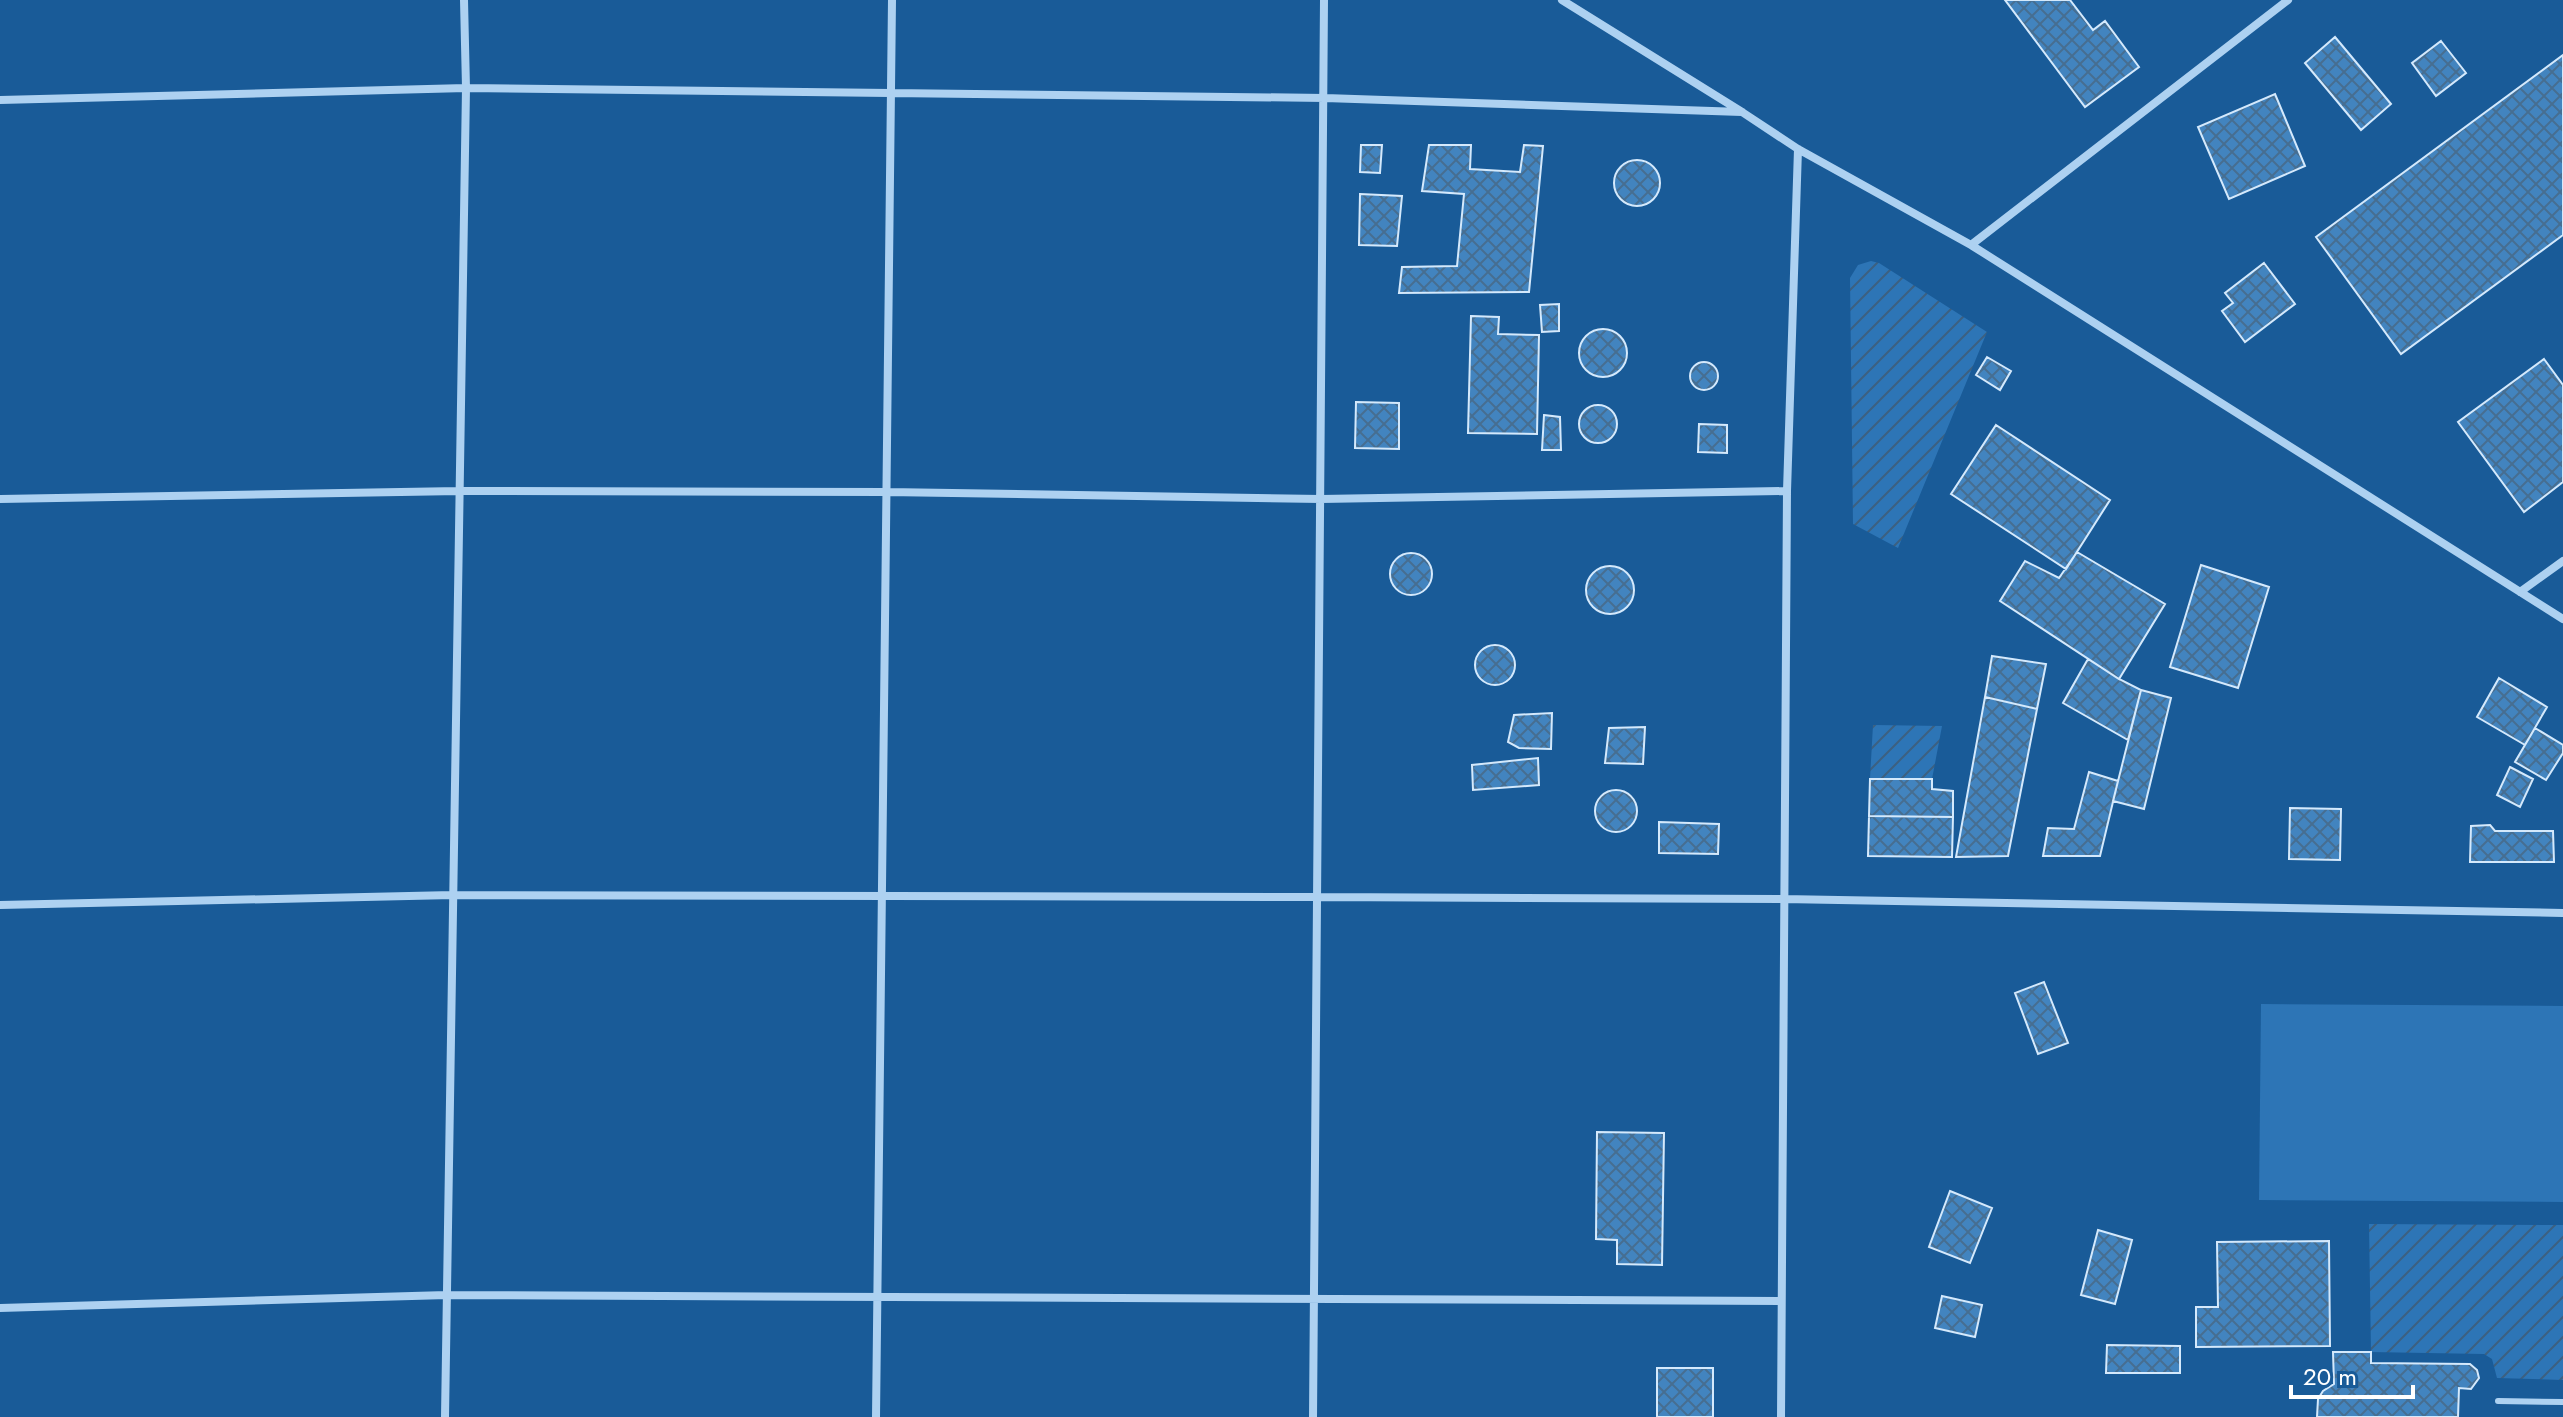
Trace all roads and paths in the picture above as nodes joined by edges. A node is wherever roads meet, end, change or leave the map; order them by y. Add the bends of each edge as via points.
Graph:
1 (464, 0) edge
2 (892, 0) edge
3 (1324, 0) edge
4 (1562, 0) edge
5 (2288, 0) edge
6 (2274, 4) edge
7 (466, 88) junction
8 (891, 93) junction
9 (1325, 98) junction
10 (0, 100) edge
11 (1742, 112) junction
12 (1798, 149) junction
13 (1971, 245) junction
14 (459, 491) junction
15 (1787, 491) junction
16 (887, 492) junction
17 (0, 499) edge
18 (1321, 499) junction
19 (2563, 561) edge
20 (2520, 592) junction
21 (2563, 619) edge
22 (453, 895) junction
23 (882, 896) junction
24 (1318, 897) junction
25 (1783, 899) junction
26 (0, 905) edge
27 (2563, 913) edge
28 (447, 1295) junction
29 (877, 1298) junction
30 (1314, 1299) junction
31 (1780, 1301) junction
32 (0, 1308) edge
33 (2498, 1401) dead end
34 (2563, 1402) edge
35 (445, 1417) edge
36 (876, 1417) edge
37 (1313, 1417) edge
38 (1781, 1417) edge

1 - 7 street
2 - 8 street
3 - 9 street
4 - 11 street
5 - 6 street
6 - 13 street
7 - 8 street
7 - 10 street
7 - 14 street
8 - 9 street
8 - 16 street
9 - 11 street
9 - 18 street
11 - 12 street
12 - 13 street
12 - 15 street
13 - 20 street
14 - 16 street
14 - 17 street
14 - 22 street
15 - 18 street
15 - 25 street
16 - 18 street
16 - 23 street
18 - 24 street
19 - 20 street
20 - 21 street
22 - 23 street
22 - 26 street
22 - 28 street
23 - 24 street
23 - 29 street
24 - 25 street
24 - 30 street
25 - 27 street
25 - 31 street
28 - 29 street
28 - 32 street
28 - 35 street
29 - 30 street
29 - 36 street
30 - 31 street
30 - 37 street
31 - 38 street
33 - 34 lane

